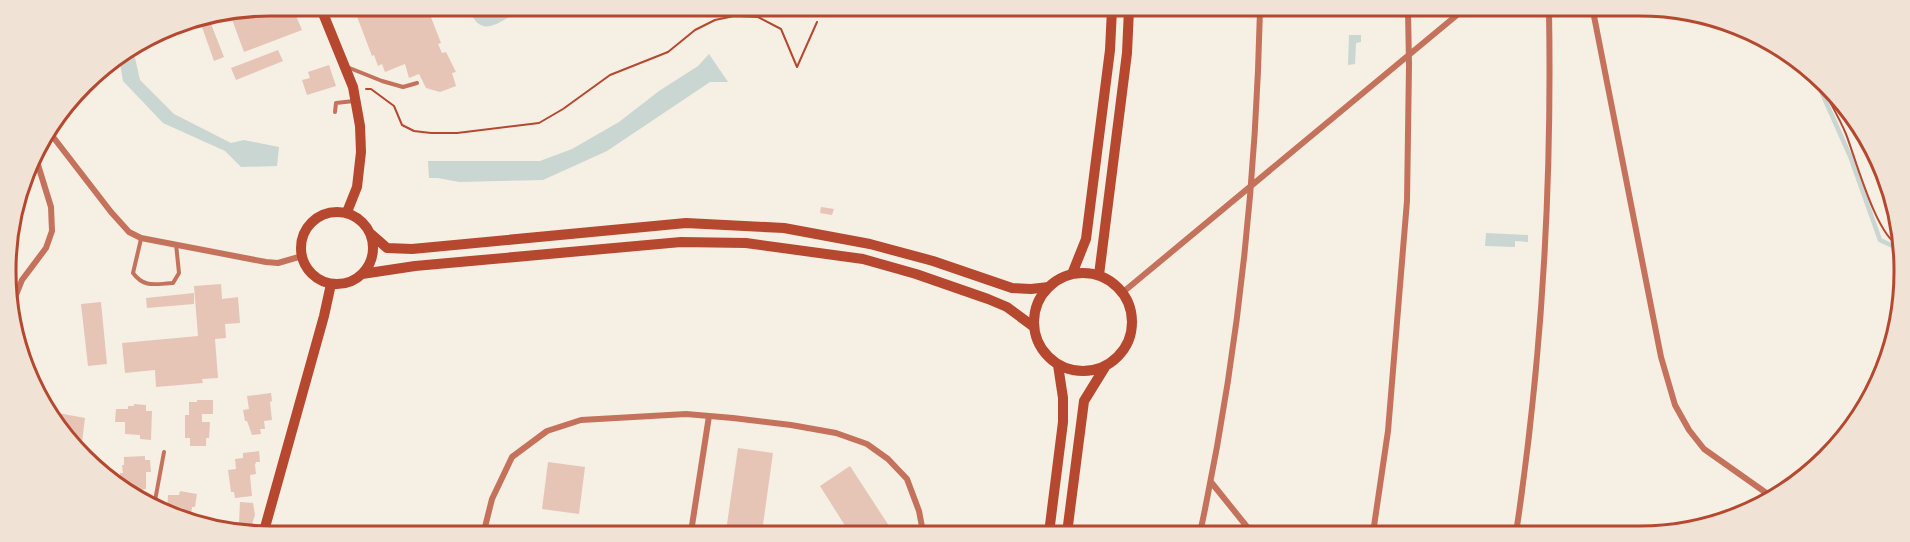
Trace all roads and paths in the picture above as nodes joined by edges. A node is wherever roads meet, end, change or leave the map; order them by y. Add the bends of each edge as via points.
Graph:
1 (324, 16) edge
2 (1112, 16) edge
3 (1129, 16) edge
4 (1260, 16) edge
5 (1408, 16) edge
6 (1456, 16) edge
7 (1549, 16) edge
8 (1594, 16) edge
9 (817, 22) dead end
10 (1409, 54) junction
11 (343, 65) junction
12 (417, 83) dead end
13 (353, 87) junction
14 (355, 101) junction
15 (1830, 104) edge
16 (335, 112) dead end
17 (54, 138) edge
18 (39, 168) edge
19 (1252, 184) junction
20 (347, 212) junction
21 (372, 234) junction
22 (141, 238) junction
23 (1891, 240) edge
24 (176, 244) junction
25 (302, 256) junction
26 (362, 274) junction
27 (1072, 274) junction
28 (1099, 275) junction
29 (331, 284) junction
30 (1049, 287) junction
31 (17, 291) edge
32 (1122, 292) junction
33 (1034, 327) junction
34 (1058, 365) junction
35 (1105, 367) junction
36 (709, 416) junction
37 (164, 452) dead end
38 (1211, 482) junction
39 (1765, 492) edge
40 (156, 498) edge
41 (265, 526) edge
42 (485, 526) edge
43 (692, 526) edge
44 (922, 526) edge
45 (1050, 526) edge
46 (1068, 526) edge
47 (1202, 526) edge
48 (1246, 526) edge
49 (1374, 526) edge
50 (1517, 526) edge

1 - 11 main road
2 - 27 main road via 1086,239
3 - 28 main road
4 - 19 street
5 - 10 street
6 - 10 street
7 - 50 street via 1548,166 1540,324
8 - 39 street via 1661,357 1675,405 1704,449
9 - 13 path via 797,67 781,29 758,17 715,20 668,52 610,75 540,123 457,133 414,130 402,125 394,106 371,89
10 - 19 street
10 - 49 street via 1407,201 1388,431
11 - 12 lane via 403,87
11 - 13 main road
13 - 14 main road
14 - 16 lane via 336,103
14 - 20 main road via 361,152 357,187
15 - 23 path via 1879,222
17 - 22 street via 111,212 129,232
18 - 31 street via 51,207 52,231 46,248
19 - 32 street
19 - 38 street via 1243,276
20 - 21 main road via 362,220
20 - 25 main road via 322,214 312,222 301,244
21 - 26 main road via 374,250
21 - 30 main road via 387,248 412,249 686,223 784,228 870,244 1012,288
22 - 24 street
22 - 24 lane via 133,273 149,285 173,282 179,273
24 - 25 street via 266,262
25 - 29 main road via 318,279
26 - 29 main road via 342,284
26 - 33 main road via 681,242 746,243 863,259 916,274 1007,307
27 - 28 main road
27 - 30 main road
28 - 32 main road
29 - 41 main road
30 - 33 main road via 1036,305
32 - 35 main road via 1130,308 1129,342 1119,357
33 - 34 main road via 1037,342
34 - 35 main road via 1089,372
34 - 45 main road via 1064,422
35 - 46 main road via 1084,401
36 - 42 street via 580,420 547,431 512,457 492,499
36 - 43 street
36 - 44 street via 791,425 836,433 867,444 907,479
37 - 40 lane
38 - 47 street
38 - 48 street

